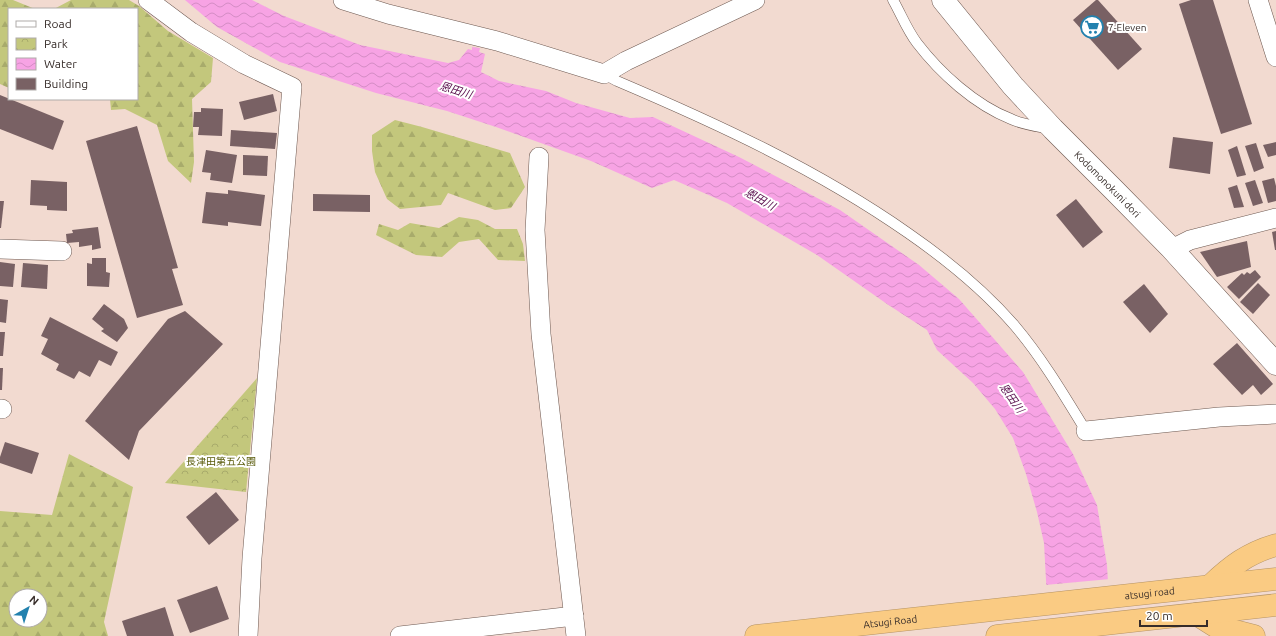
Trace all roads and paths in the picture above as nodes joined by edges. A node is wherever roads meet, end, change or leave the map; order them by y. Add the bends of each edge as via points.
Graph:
1 (148, 0) edge
2 (343, 0) edge
3 (755, 0) edge
4 (893, 0) edge
5 (943, 0) edge
6 (1258, 0) edge
7 (1276, 57) edge
8 (604, 74) junction
9 (1053, 129) junction
10 (539, 157) dead end
11 (1276, 218) edge
12 (0, 249) edge
13 (1172, 249) junction
14 (62, 251) dead end
15 (1276, 364) edge
16 (1276, 414) edge
17 (1086, 431) joint
18 (1276, 545) edge
19 (1276, 579) edge
20 (1210, 586) junction
21 (1276, 605) edge
22 (1024, 607) joint
23 (1196, 614) junction
24 (574, 616) junction
25 (248, 636) edge
26 (400, 636) edge
27 (576, 636) edge
28 (756, 636) edge
29 (997, 636) edge
30 (1254, 636) edge

1 - 25 street via 191,32 244,64 292,87 252,558
2 - 8 street via 497,41
3 - 8 street
4 - 9 lane via 916,42 953,82 1011,120
5 - 9 main road, Kodomonokuni dori via 1013,86
6 - 7 street
8 - 17 lane via 780,156 878,212 933,251 966,277 1015,326 1036,353
9 - 13 main road, Kodomonokuni dori
10 - 24 street via 534,230 541,334
11 - 13 street via 1190,240
12 - 14 street
13 - 15 main road, Kodomonokuni dori
16 - 17 street via 1220,417
18 - 20 highway via 1245,557
19 - 20 highway, atsugi road
20 - 22 highway, atsugi road
21 - 23 highway
22 - 28 highway, Atsugi Road
23 - 29 highway
23 - 30 highway via 1215,626
24 - 26 street
24 - 27 street

